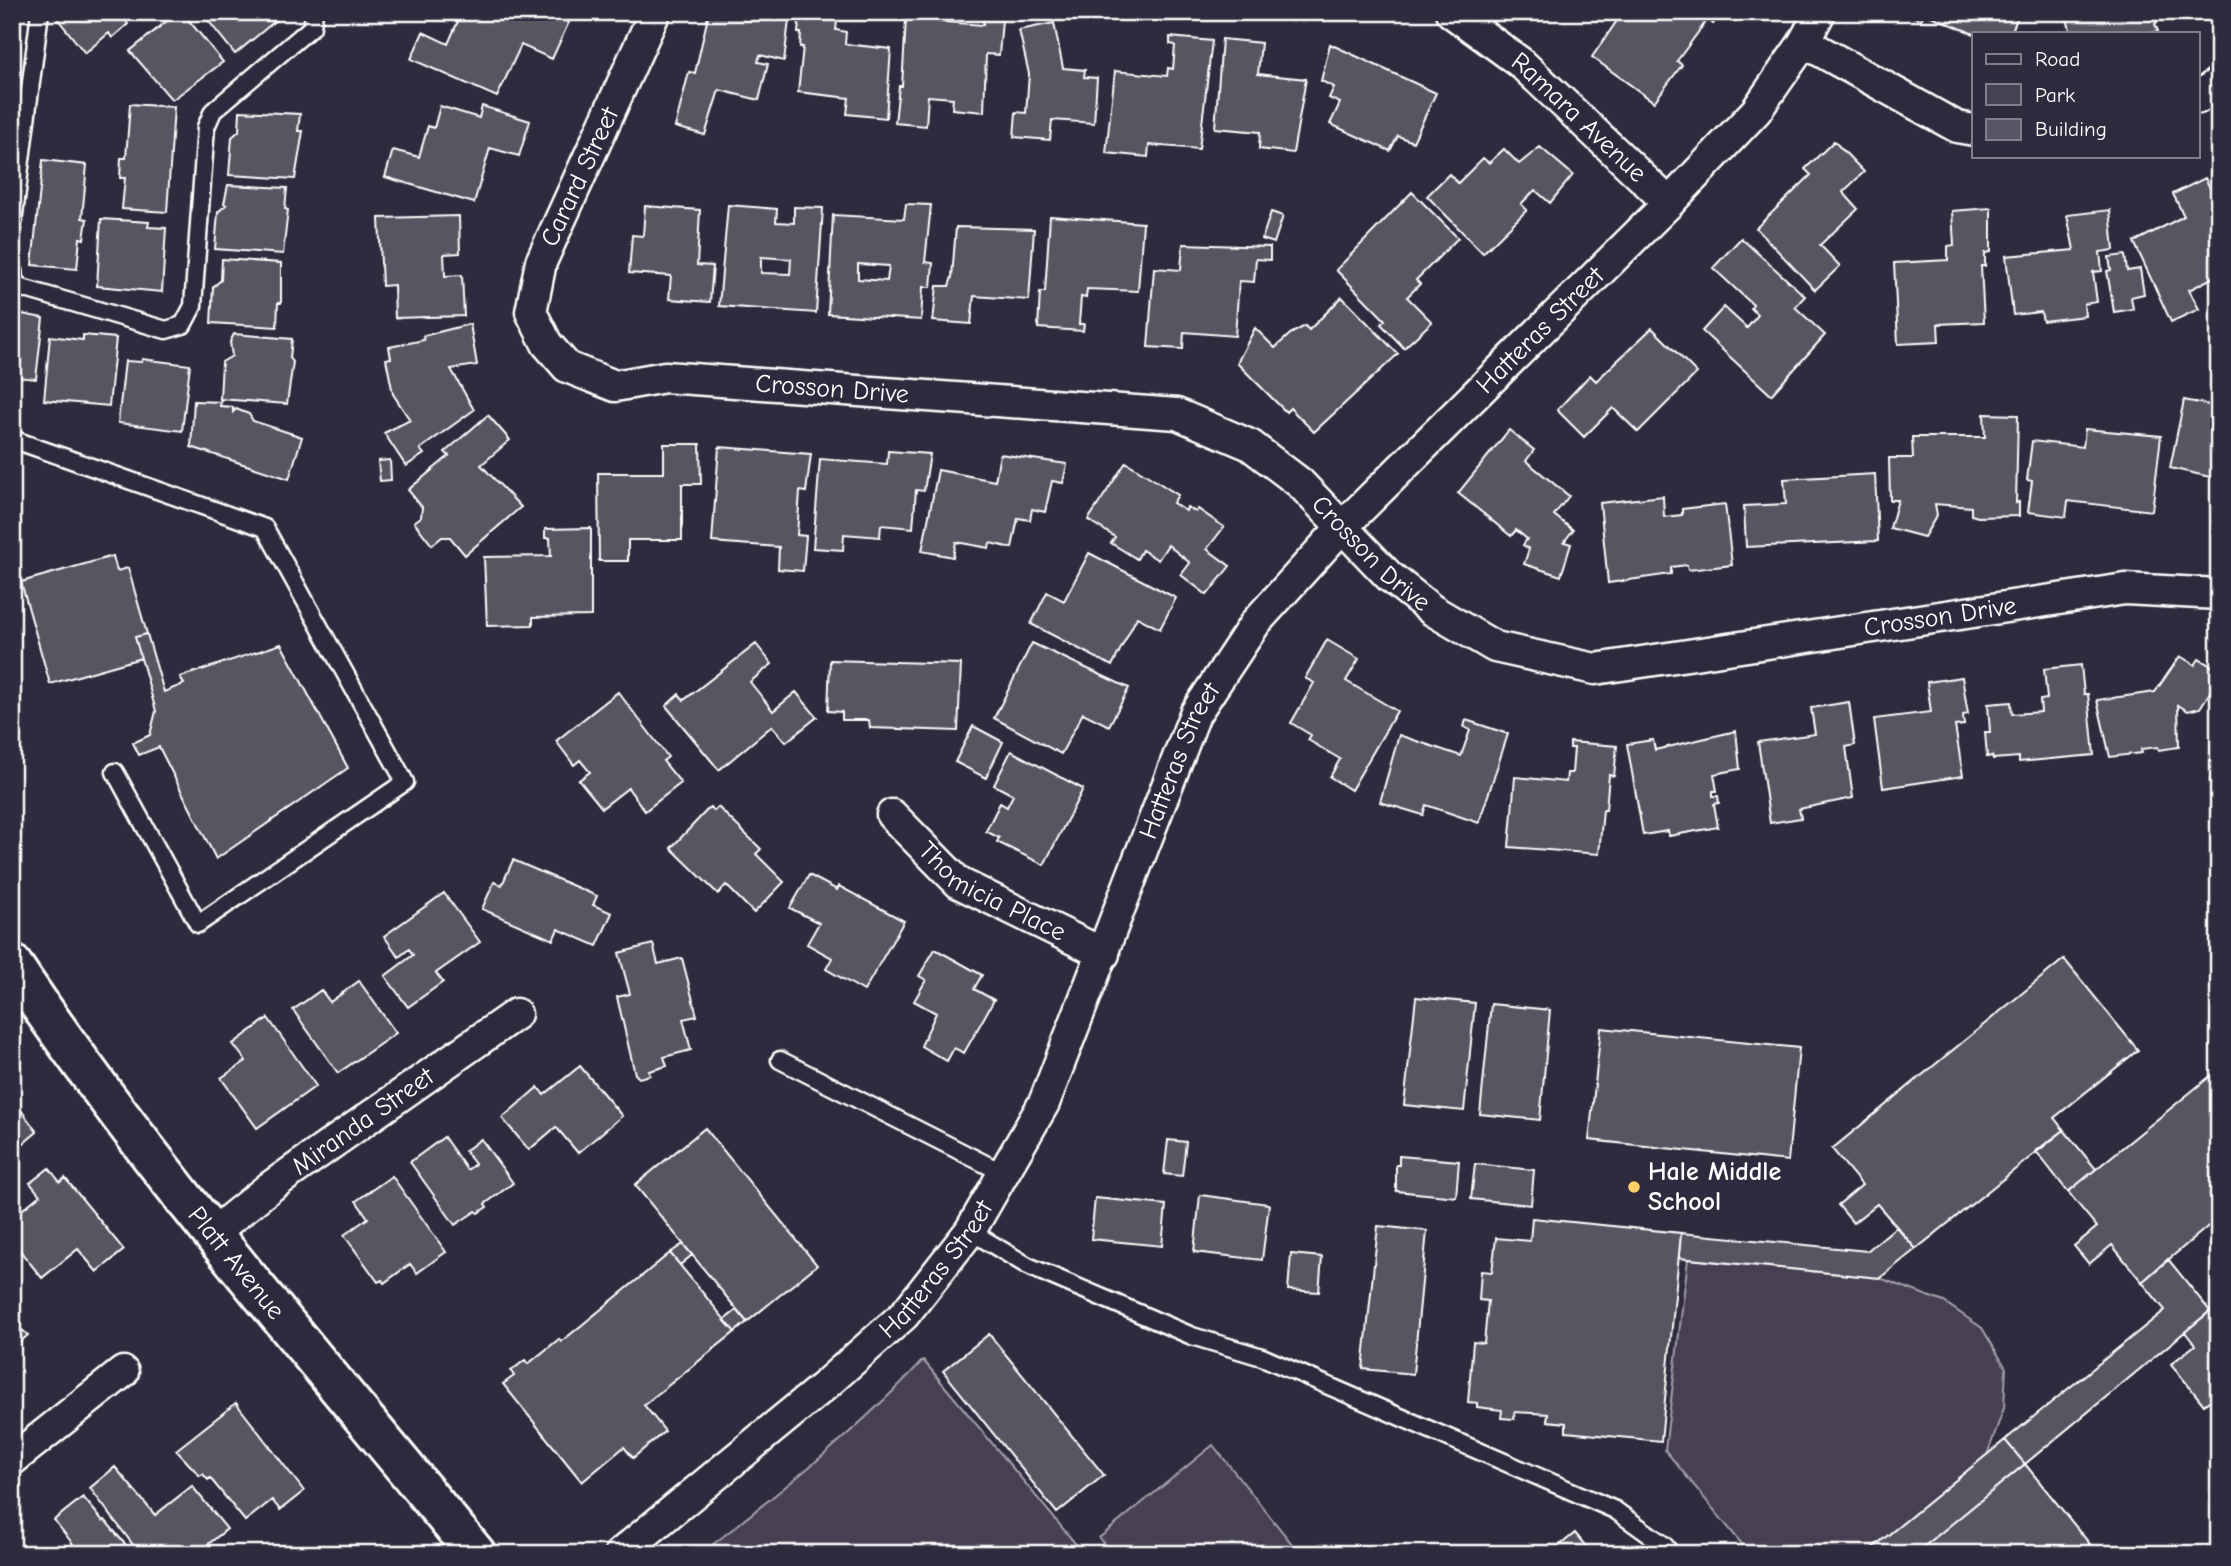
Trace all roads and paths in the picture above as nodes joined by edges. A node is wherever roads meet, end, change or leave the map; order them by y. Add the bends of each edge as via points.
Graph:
1 (40, 12) edge
2 (314, 12) edge
3 (655, 12) edge
4 (1451, 12) edge
5 (1820, 12) edge
6 (1804, 42) junction
7 (2219, 82) edge
8 (2200, 96) edge
9 (1972, 130) edge
10 (1669, 203) junction
11 (12, 230) edge
12 (12, 254) edge
13 (547, 344) joint
14 (12, 439) edge
15 (1343, 526) junction
16 (2219, 594) edge
17 (114, 772) dead end
18 (892, 815) dead end
19 (1104, 954) junction
20 (12, 964) edge
21 (516, 1014) dead end
22 (780, 1060) dead end
23 (1005, 1174) junction
24 (970, 1231) junction
25 (213, 1233) junction
26 (122, 1372) dead end
27 (12, 1460) edge
28 (476, 1554) edge
29 (620, 1554) edge
30 (1671, 1554) edge

1 - 11 lane
2 - 12 lane via 312,27 213,111 206,127 193,306 183,325 166,330 22,288 14,281
3 - 13 street, Carard Street via 541,262 531,312
4 - 10 street, Ramara Avenue via 1521,62
5 - 6 street, Hatteras Street
6 - 9 street via 1957,127
6 - 10 street, Hatteras Street via 1755,111
7 - 8 street
10 - 15 street, Hatteras Street
13 - 15 street, Crosson Drive via 567,367 615,386 665,377 1177,414 1250,445 1300,483
14 - 17 lane via 265,528 405,782 198,924
15 - 16 street, Crosson Drive via 1389,576 1432,610 1495,647 1595,669 2124,589
15 - 19 street, Hatteras Street via 1256,622 1195,714
18 - 19 street, Thomicia Place via 959,883
19 - 23 street, Hatteras Street via 1044,1103
20 - 25 main road, Platt Avenue via 69,1050
21 - 25 street, Miranda Street via 270,1187
22 - 23 lane
23 - 24 street, Hatteras Street
24 - 29 street, Hatteras Street via 904,1315
24 - 30 lane via 1028,1266 1179,1331 1262,1357 1615,1510
25 - 28 main road, Platt Avenue
26 - 27 street

